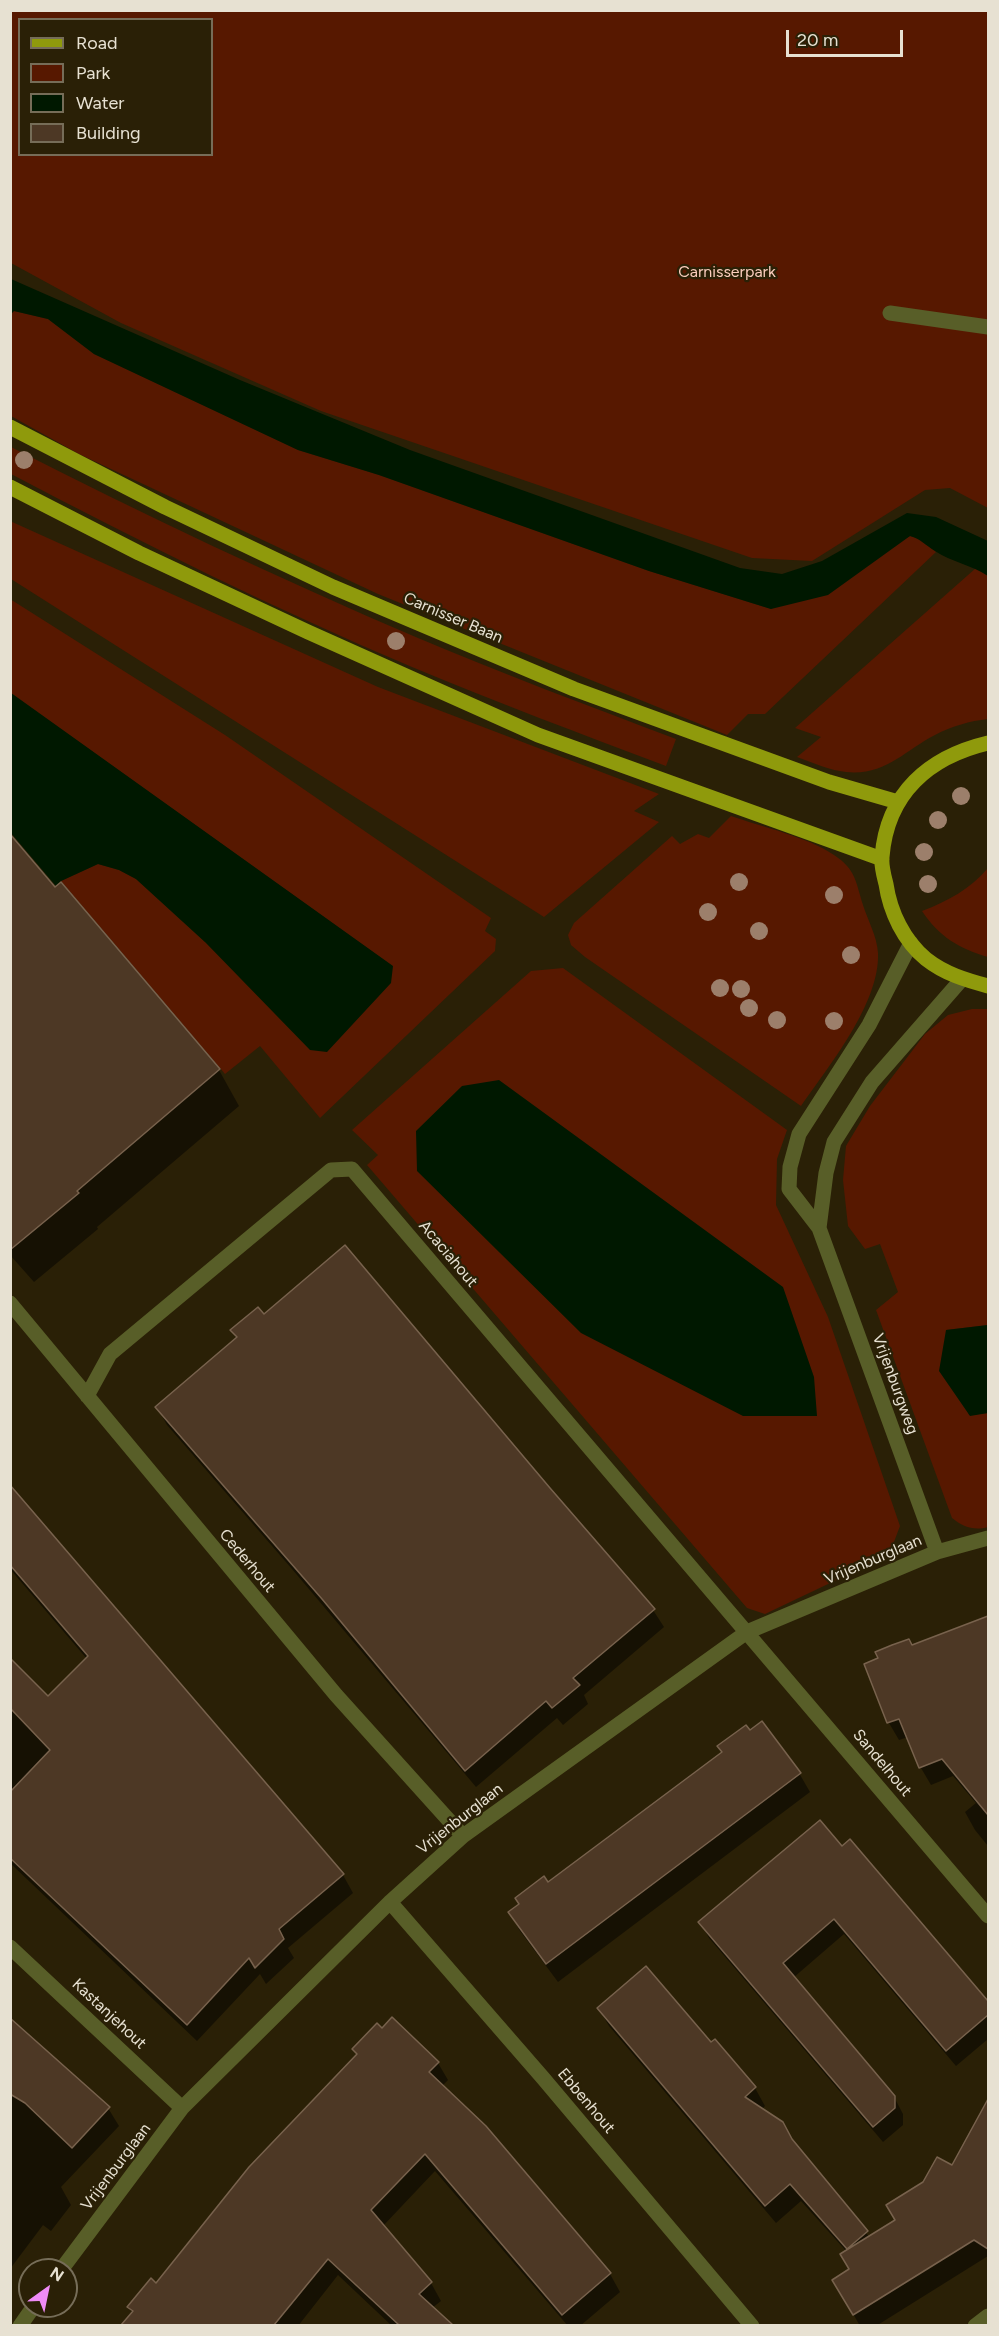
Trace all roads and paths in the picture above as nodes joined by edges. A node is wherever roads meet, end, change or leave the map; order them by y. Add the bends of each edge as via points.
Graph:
1 (890, 313) dead end
2 (988, 327) edge
3 (10, 427) edge
4 (10, 486) edge
5 (988, 743) edge
6 (898, 802) junction
7 (882, 859) junction
8 (911, 943) junction
9 (962, 979) junction
10 (988, 986) edge
11 (819, 1228) junction
12 (10, 1303) edge
13 (87, 1396) junction
14 (988, 1538) edge
15 (938, 1552) junction
16 (747, 1632) junction
17 (463, 1836) junction
18 (390, 1902) junction
19 (988, 1916) edge
20 (10, 1947) edge
21 (182, 2108) junction
22 (70, 2258) edge
23 (988, 2316) edge
24 (752, 2325) edge
25 (975, 2325) edge

1 - 2 street
3 - 6 main road, Carnisser Baan via 333,587 574,690 829,782
4 - 7 main road via 160,563 538,735
5 - 6 main road via 938,761
6 - 7 main road via 886,830
7 - 8 main road via 889,904
8 - 9 main road via 926,959
8 - 11 street, Vrijenburgweg via 869,1025 799,1134 789,1189
9 - 10 main road
9 - 11 street, Vrijenburgweg via 873,1082 834,1142
11 - 15 street, Vrijenburgweg
12 - 13 street, Cederhout
13 - 16 street, Acaciahout via 110,1354 331,1170 352,1169
13 - 17 street, Cederhout via 336,1695
14 - 15 street, Vrijenburglaan
15 - 16 street, Vrijenburglaan
16 - 17 street, Vrijenburglaan
16 - 19 street, Sandelhout
17 - 18 street, Vrijenburglaan
18 - 21 street, Vrijenburglaan
18 - 24 street, Ebbenhout
20 - 21 street, Kastanjehout
21 - 22 street, Vrijenburglaan
23 - 25 street

